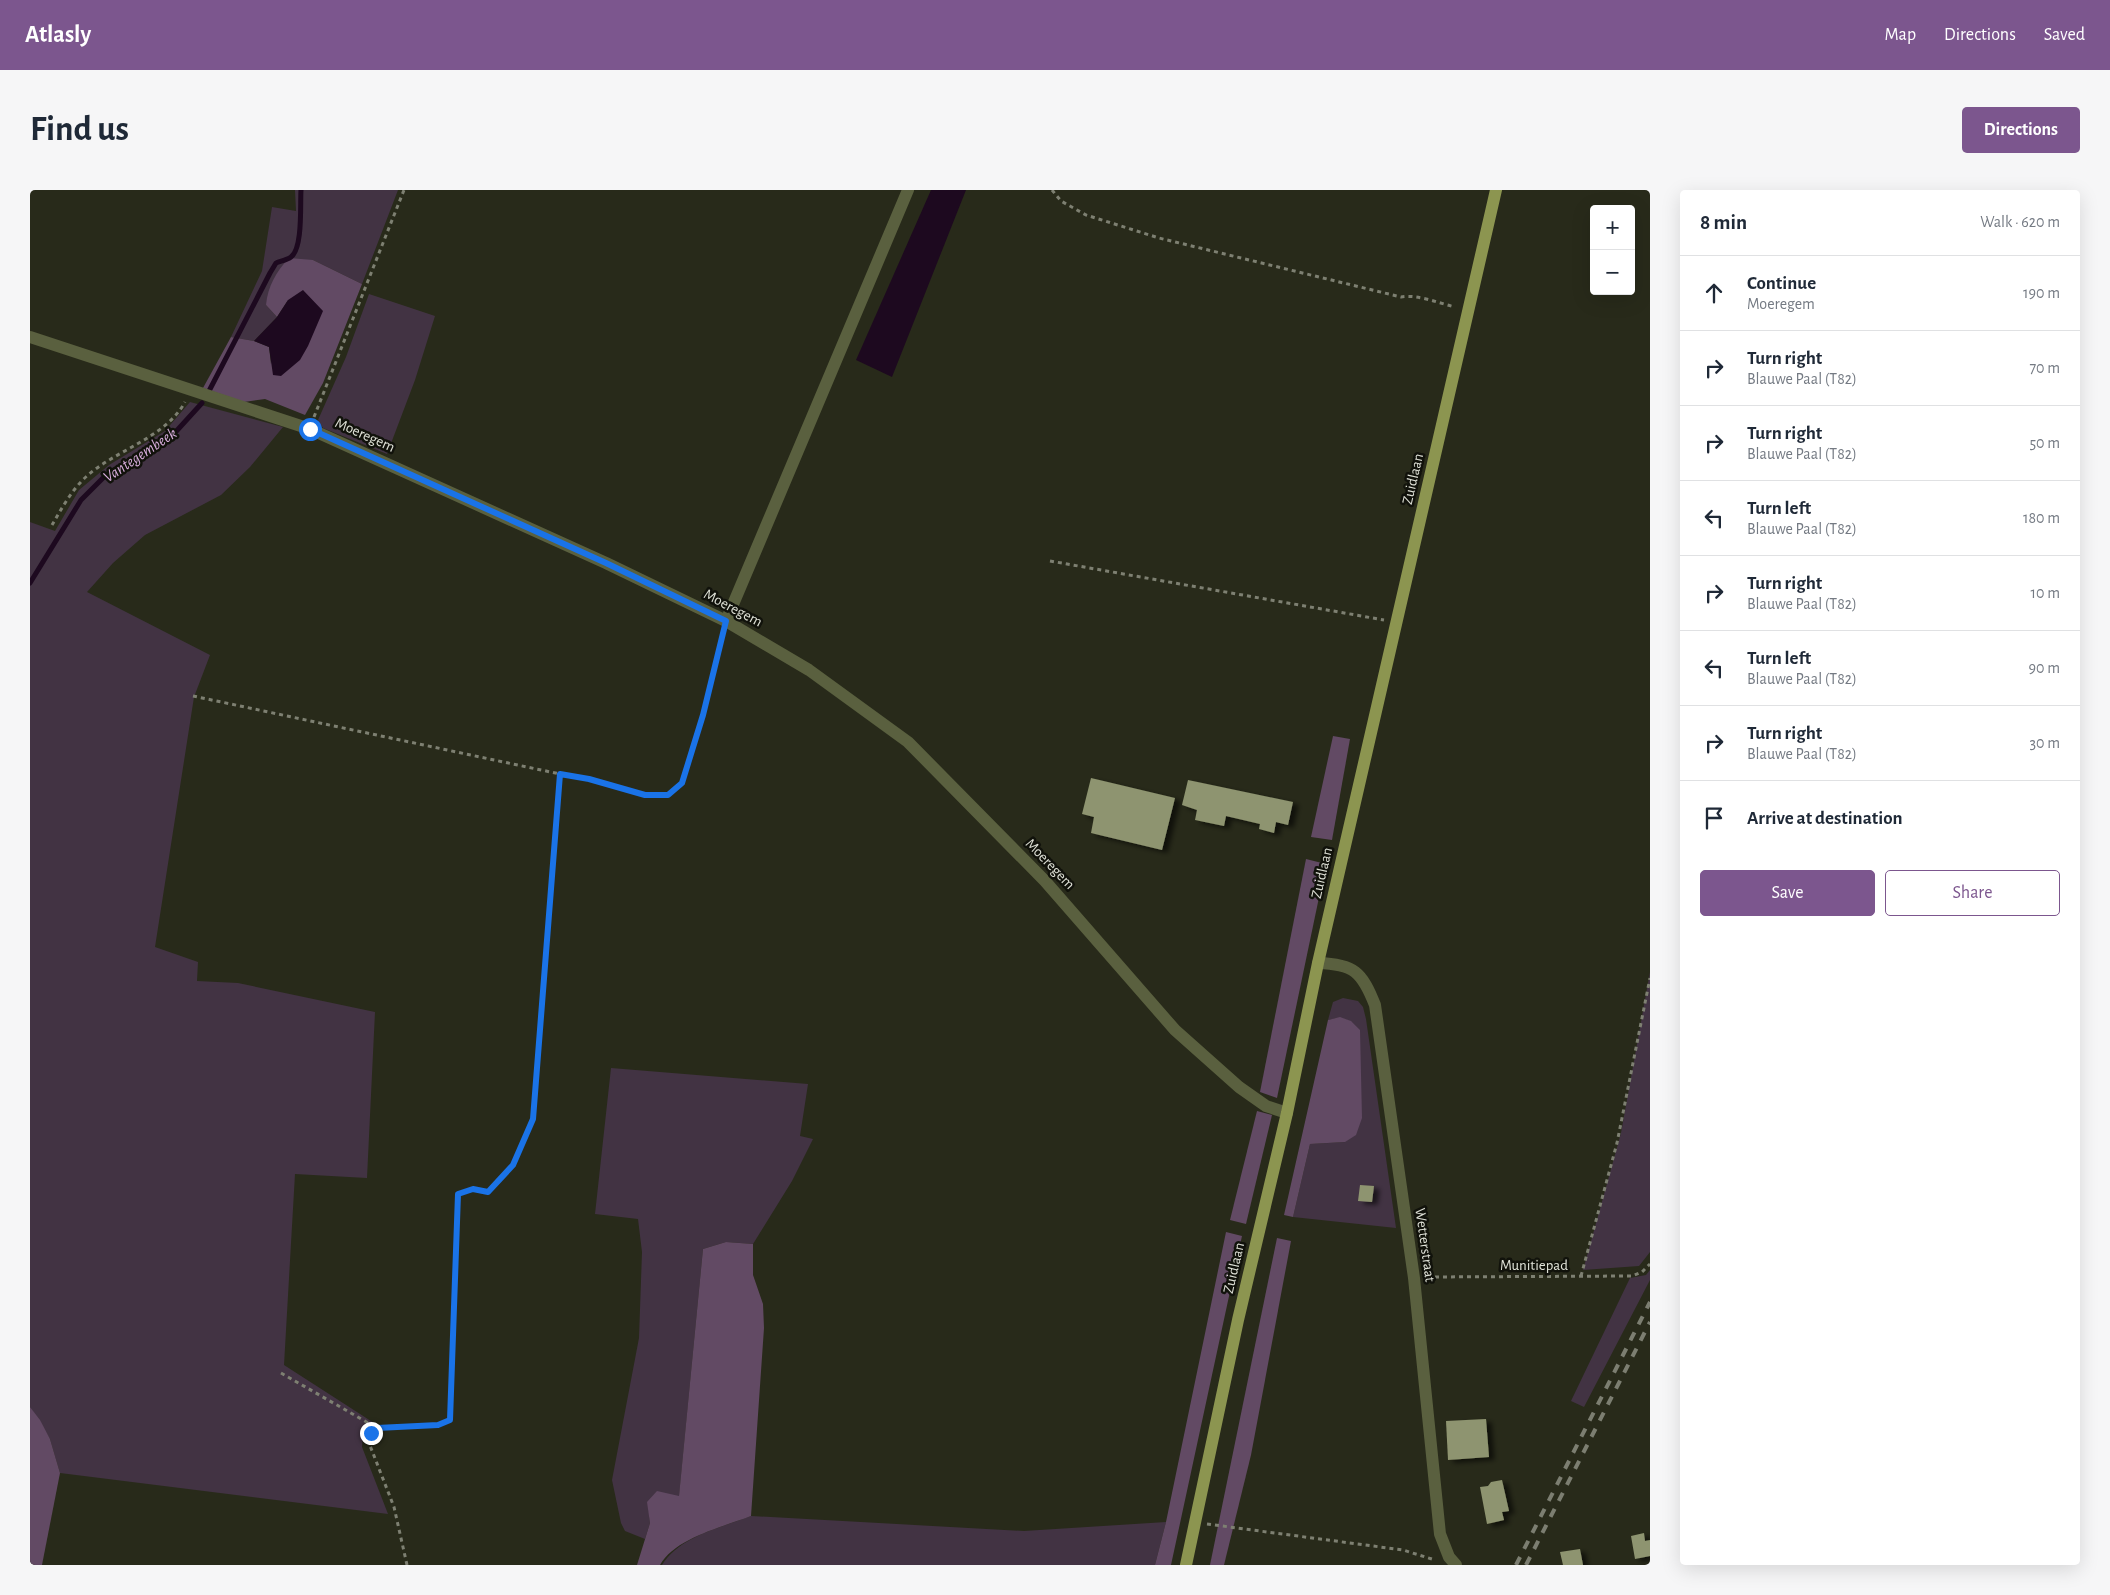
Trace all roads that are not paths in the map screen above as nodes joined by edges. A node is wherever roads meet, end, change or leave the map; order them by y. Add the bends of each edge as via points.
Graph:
1 (908, 190) edge
2 (1496, 190) edge
3 (30, 337) edge
4 (726, 621) junction
5 (1318, 963) junction
6 (1287, 1113) junction
7 (1186, 1565) edge
8 (1456, 1565) edge

1 - 4 street
2 - 5 main road, Zuidlaan
3 - 4 street, Moeregem via 310,429
4 - 6 street, Moeregem via 809,670 908,742 1045,881 1175,1030 1238,1087 1266,1106
5 - 6 main road, Zuidlaan
5 - 8 street, Wetterstraat via 1354,969 1366,983 1375,1005 1414,1278 1440,1534 1449,1557
6 - 7 main road, Zuidlaan via 1238,1320

